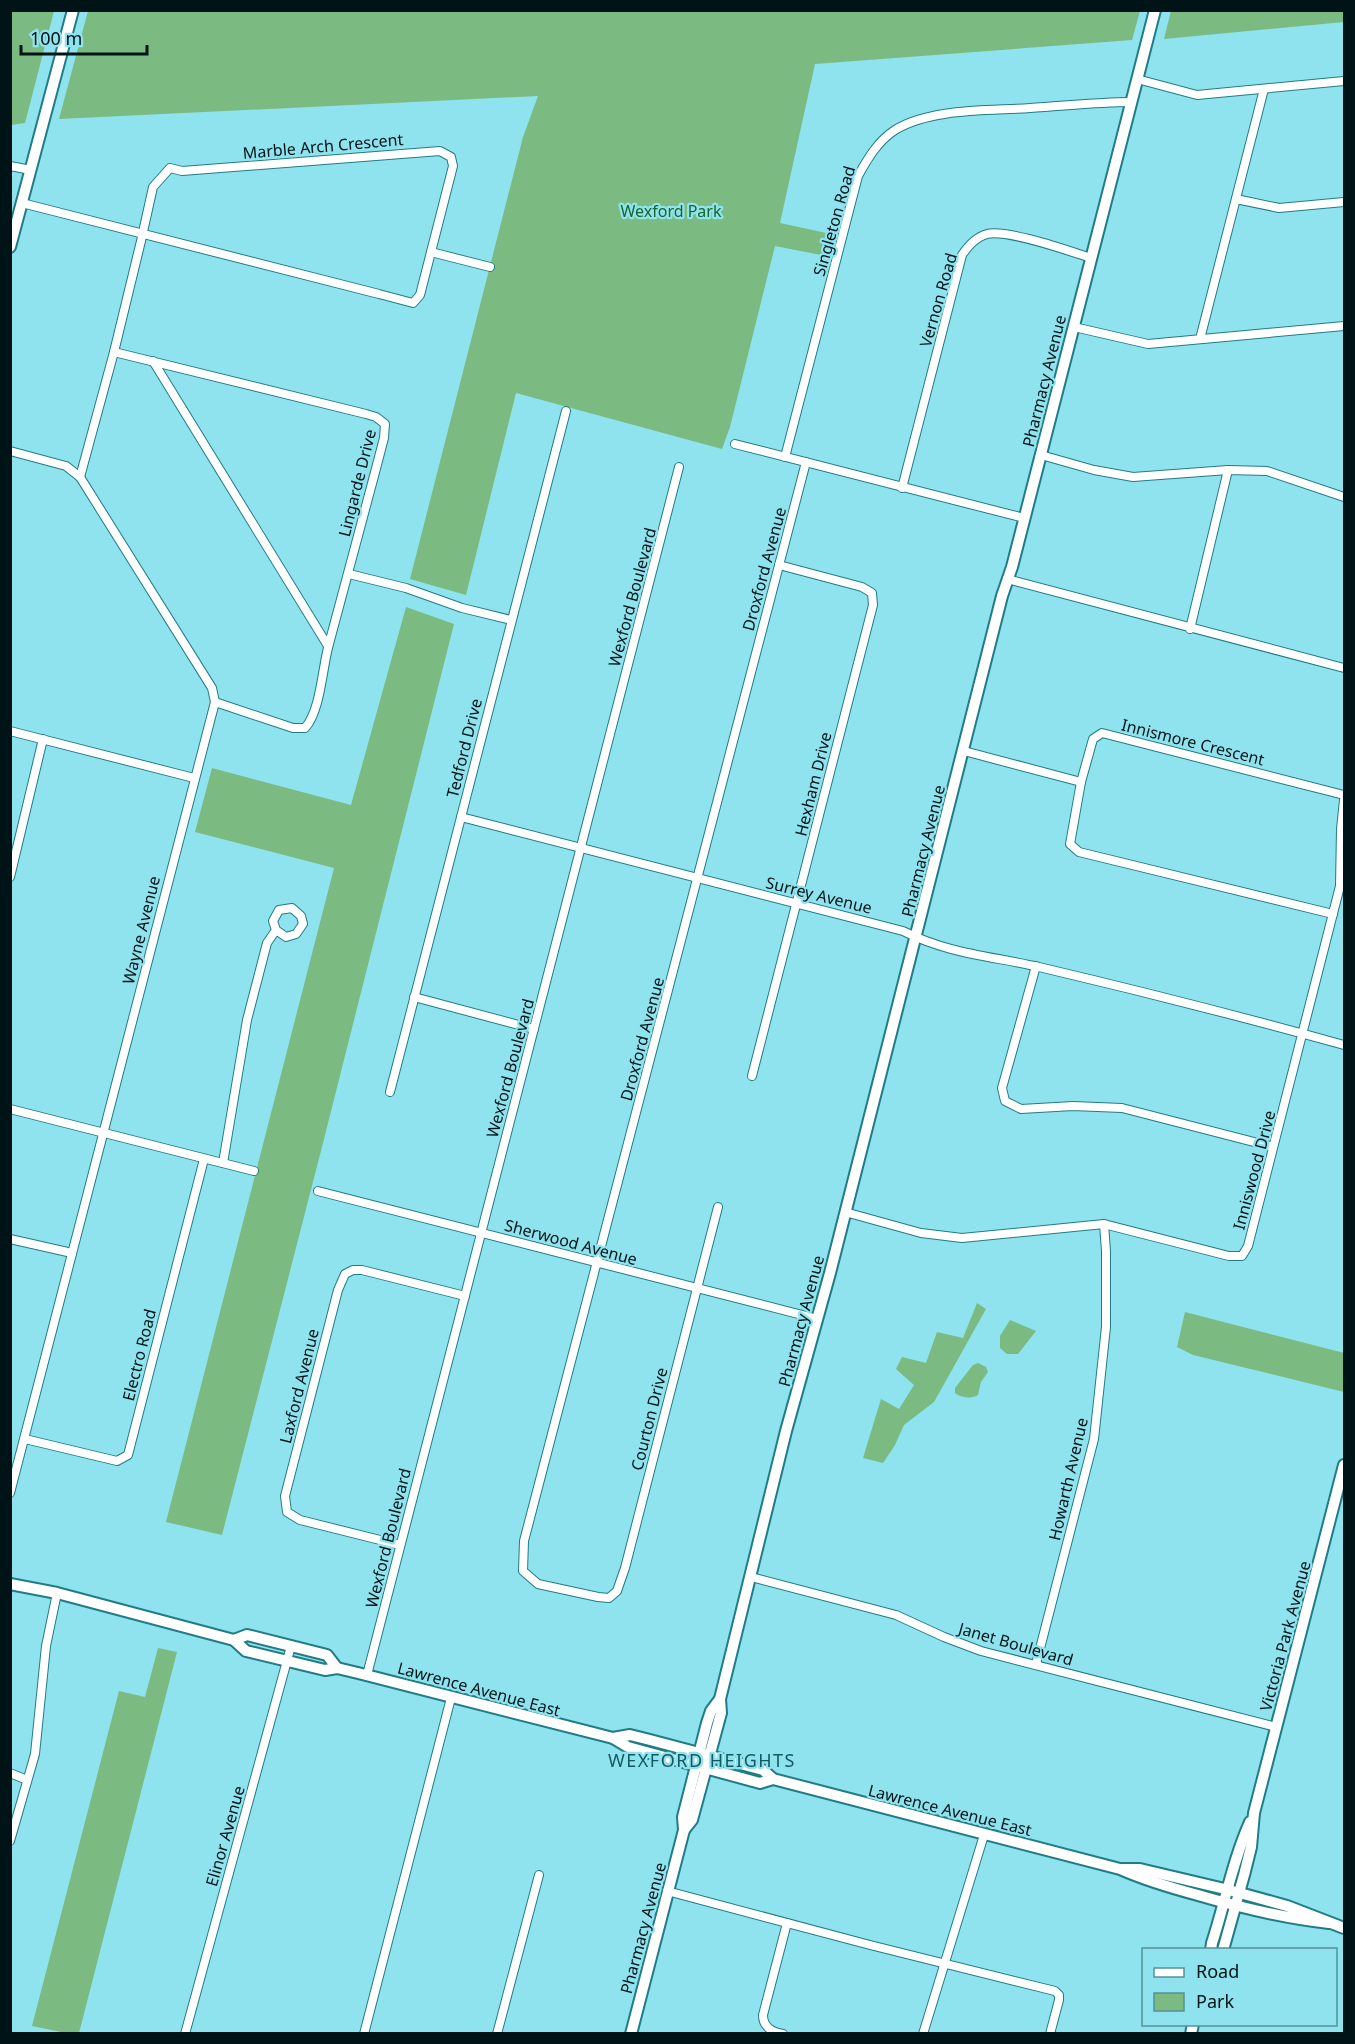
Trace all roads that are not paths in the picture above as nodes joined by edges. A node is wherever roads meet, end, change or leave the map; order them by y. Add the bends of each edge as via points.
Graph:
1 (73, 10) edge
2 (1155, 10) edge
3 (1137, 79) junction
4 (1344, 81) edge
5 (1264, 89) junction
6 (1131, 102) junction
7 (10, 166) edge
8 (31, 170) junction
9 (1236, 199) junction
10 (1344, 202) edge
11 (22, 203) junction
12 (13, 229) edge
13 (143, 234) junction
14 (10, 247) edge
15 (431, 252) junction
16 (1091, 258) junction
17 (490, 267) dead end
18 (1344, 326) edge
19 (1074, 327) junction
20 (1200, 339) junction
21 (114, 352) junction
22 (153, 361) junction
23 (566, 411) dead end
24 (735, 444) dead end
25 (10, 451) edge
26 (1041, 455) junction
27 (785, 457) junction
28 (806, 462) junction
29 (679, 467) dead end
30 (1228, 470) junction
31 (80, 477) junction
32 (902, 488) junction
33 (1344, 497) edge
34 (1024, 519) junction
35 (779, 565) junction
36 (349, 574) junction
37 (1007, 579) junction
38 (511, 620) junction
39 (1190, 629) junction
40 (328, 646) junction
41 (1344, 668) edge
42 (215, 702) junction
43 (10, 731) edge
44 (43, 739) junction
45 (964, 752) junction
46 (194, 778) junction
47 (1081, 782) junction
48 (1344, 795) edge
49 (1344, 800) edge
50 (461, 817) junction
51 (581, 848) junction
52 (10, 877) edge
53 (698, 878) junction
54 (796, 903) junction
55 (1334, 914) junction
56 (276, 930) dead end
57 (916, 938) junction
58 (1036, 966) junction
59 (414, 997) junction
60 (534, 1029) junction
61 (1303, 1034) junction
62 (1344, 1045) edge
63 (752, 1076) dead end
64 (390, 1092) dead end
65 (10, 1109) edge
66 (103, 1133) junction
67 (1274, 1147) junction
68 (204, 1159) junction
69 (223, 1163) junction
70 (254, 1171) dead end
71 (318, 1191) dead end
72 (718, 1207) dead end
73 (845, 1212) junction
74 (1104, 1224) junction
75 (481, 1232) junction
76 (10, 1239) edge
77 (72, 1253) junction
78 (598, 1263) junction
79 (696, 1289) junction
80 (465, 1296) junction
81 (818, 1319) junction
82 (25, 1439) junction
83 (1344, 1465) edge
84 (10, 1493) edge
85 (400, 1545) junction
86 (751, 1577) junction
87 (10, 1584) edge
88 (572, 1591) joint
89 (57, 1593) junction
90 (234, 1640) junction
91 (291, 1646) junction
92 (287, 1660) junction
93 (1036, 1664) junction
94 (337, 1668) junction
95 (367, 1675) junction
96 (451, 1698) junction
97 (1276, 1727) junction
98 (613, 1738) junction
99 (704, 1754) junction
100 (701, 1767) junction
101 (10, 1773) edge
102 (773, 1779) junction
103 (27, 1780) junction
104 (984, 1834) junction
105 (10, 1841) edge
106 (1120, 1869) junction
107 (539, 1875) dead end
108 (668, 1891) junction
109 (1234, 1892) junction
110 (1230, 1905) junction
111 (787, 1923) junction
112 (1329, 1923) junction
113 (1344, 1928) edge
114 (1211, 1948) edge
115 (1223, 1948) edge
116 (945, 1964) junction
117 (185, 2034) edge
118 (364, 2034) edge
119 (497, 2034) edge
120 (631, 2034) edge
121 (783, 2034) edge
122 (923, 2034) edge
123 (1050, 2034) edge

1 - 8 main road
2 - 3 main road, Pharmacy Avenue
3 - 5 street via 1197,95
3 - 6 main road, Pharmacy Avenue
4 - 5 street
5 - 9 street
6 - 16 main road, Pharmacy Avenue
6 - 27 street, Singleton Road via 956,113 920,119 880,143 858,176
7 - 8 street
8 - 11 main road
9 - 10 street via 1279,208
9 - 20 street
11 - 12 main road
11 - 13 street, Marble Arch Crescent
12 - 14 main road
13 - 15 street, Marble Arch Crescent via 412,303 420,295
13 - 15 street, Marble Arch Crescent via 153,187 170,168 182,171 440,151 451,157 453,166
13 - 21 street
15 - 17 street
16 - 19 main road, Pharmacy Avenue
16 - 32 street, Vernon Road via 1006,234 987,234 970,243 962,255
18 - 20 street
19 - 20 street via 1148,344
19 - 26 main road, Pharmacy Avenue
21 - 22 street, Lingarde Drive
21 - 31 street
22 - 36 street, Lingarde Drive via 366,414 385,424
22 - 40 street
23 - 38 street, Tedford Drive
24 - 27 street
25 - 31 street via 66,466
26 - 30 street via 1133,477
26 - 34 main road, Pharmacy Avenue
27 - 28 street
28 - 32 street
28 - 35 street, Droxford Avenue
29 - 51 street, Wexford Boulevard
30 - 33 street via 1267,471
30 - 39 street
31 - 42 street via 212,688
32 - 34 street
34 - 37 main road, Pharmacy Avenue
35 - 53 street, Droxford Avenue
35 - 54 street, Hexham Drive via 862,587 872,593 873,605
36 - 38 street
36 - 40 street, Lingarde Drive
37 - 39 street
37 - 45 main road, Pharmacy Avenue
38 - 50 street, Tedford Drive
39 - 41 street
40 - 42 street, Lingarde Drive via 314,711 305,728 293,728
42 - 46 street, Wayne Avenue
43 - 44 street
44 - 46 street
44 - 52 street
45 - 47 street
45 - 57 main road, Pharmacy Avenue
46 - 66 street, Wayne Avenue
47 - 48 street, Innismore Crescent via 1093,739 1102,733
47 - 55 street, Innismore Crescent via 1070,844 1079,852
49 - 55 street, Inniswood Drive via 1340,886
50 - 51 street, Surrey Avenue
50 - 59 street, Tedford Drive
51 - 53 street, Surrey Avenue
51 - 60 street, Wexford Boulevard
53 - 54 street, Surrey Avenue
53 - 78 street, Droxford Avenue
54 - 57 street, Surrey Avenue via 903,931
54 - 63 street, Hexham Drive
55 - 61 street, Inniswood Drive
56 - 69 street via 267,943 247,1020
57 - 58 street, Surrey Avenue via 982,957
57 - 73 main road, Pharmacy Avenue
58 - 61 street, Surrey Avenue
58 - 67 street via 1002,1088 1005,1101 1021,1109 1122,1108
59 - 60 street
59 - 64 street, Tedford Drive
60 - 75 street, Wexford Boulevard
61 - 62 street, Surrey Avenue
61 - 67 street, Inniswood Drive
65 - 66 street
66 - 68 street
66 - 77 street, Wayne Avenue
67 - 74 street, Inniswood Drive via 1242,1256
68 - 69 street
68 - 82 street, Electro Road via 128,1455 117,1461
69 - 70 street
71 - 75 street, Sherwood Avenue
72 - 79 street, Courton Drive
73 - 74 street, Inniswood Drive via 921,1233 962,1238
73 - 81 main road, Pharmacy Avenue
74 - 93 street, Howarth Avenue via 1106,1327 1094,1439
75 - 78 street, Sherwood Avenue
75 - 80 street, Wexford Boulevard
76 - 77 street
77 - 82 street, Wayne Avenue
78 - 79 street, Sherwood Avenue
78 - 88 street, Droxford Avenue via 524,1541 523,1571 538,1584
79 - 81 street, Sherwood Avenue
79 - 88 street, Courton Drive via 617,1591 609,1598
80 - 85 street, Wexford Boulevard
80 - 85 street, Laxford Avenue via 362,1270 345,1275 338,1290 285,1496 287,1512 300,1520
81 - 86 main road, Pharmacy Avenue
82 - 84 street, Wayne Avenue
83 - 97 main road, Victoria Park Avenue
85 - 95 street, Wexford Boulevard
86 - 93 street, Janet Boulevard via 896,1615 981,1651
86 - 99 main road, Pharmacy Avenue via 720,1699 721,1713
87 - 89 main road, Lawrence Avenue East
89 - 90 main road, Lawrence Avenue East
89 - 103 street via 46,1646 35,1754
90 - 91 main road, Lawrence Avenue East via 247,1635
90 - 92 main road, Lawrence Avenue East via 246,1650
91 - 92 street, Elinor Avenue
91 - 94 main road, Lawrence Avenue East via 327,1655
92 - 94 main road, Lawrence Avenue East via 324,1670
92 - 117 street, Elinor Avenue
93 - 97 street, Janet Boulevard
94 - 95 main road, Lawrence Avenue East
95 - 96 main road, Lawrence Avenue East
96 - 98 main road, Lawrence Avenue East
96 - 118 street
97 - 109 main road, Victoria Park Avenue via 1254,1813 1251,1846
98 - 99 main road, Lawrence Avenue East via 630,1735
98 - 100 main road, Lawrence Avenue East via 628,1748
99 - 100 main road, Pharmacy Avenue
99 - 102 main road, Lawrence Avenue East via 763,1770
100 - 102 main road, Lawrence Avenue East via 760,1783
100 - 108 main road, Pharmacy Avenue via 682,1817 684,1830
101 - 103 street
102 - 104 main road, Lawrence Avenue East
103 - 105 street
104 - 106 main road, Lawrence Avenue East
104 - 116 street
106 - 109 main road, Lawrence Avenue East via 1140,1869
106 - 110 main road, Lawrence Avenue East
107 - 119 street
108 - 111 street
108 - 120 main road, Pharmacy Avenue
109 - 110 main road, Victoria Park Avenue
109 - 112 main road, Lawrence Avenue East via 1287,1906
110 - 112 main road, Lawrence Avenue East
110 - 114 main road, Victoria Park Avenue
110 - 115 main road, Victoria Park Avenue
111 - 116 street
111 - 121 street via 763,2015 767,2027
112 - 113 main road, Lawrence Avenue East
116 - 122 street
116 - 123 street via 1058,1992

